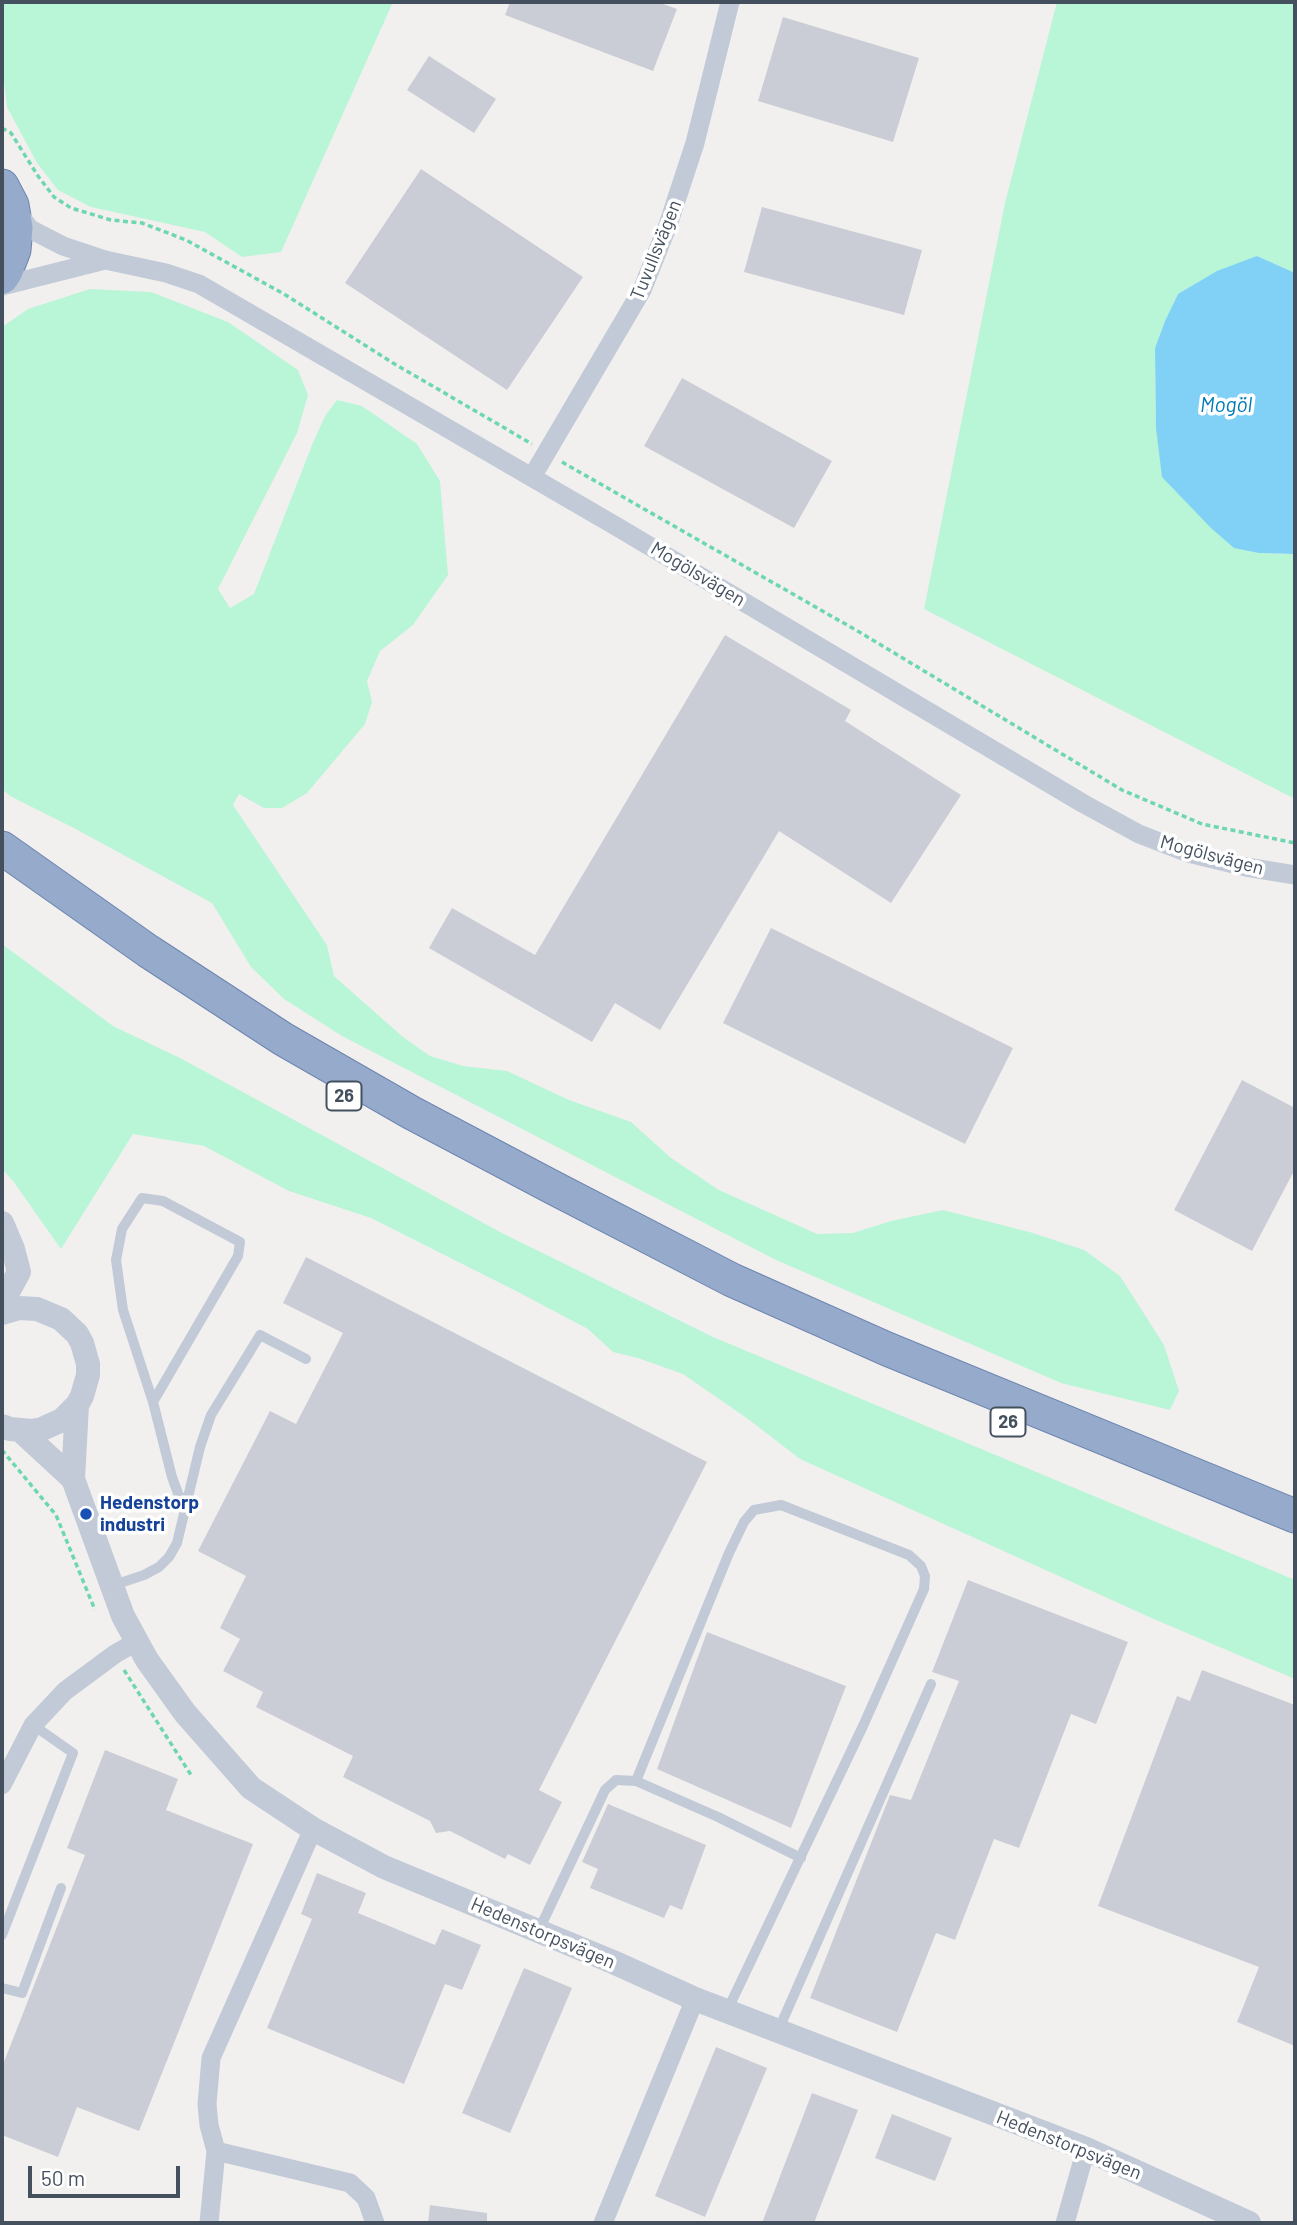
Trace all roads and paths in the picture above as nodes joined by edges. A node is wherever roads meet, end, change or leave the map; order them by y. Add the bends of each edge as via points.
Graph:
1 (730, 2) edge
2 (2, 128) edge
3 (7, 196) edge
4 (105, 260) junction
5 (2, 277) edge
6 (2, 286) edge
7 (547, 453) junction
8 (532, 477) junction
9 (1295, 842) edge
10 (2, 848) edge
11 (1295, 875) edge
12 (2, 876) edge
13 (2, 1223) edge
14 (19, 1272) junction
15 (2, 1303) edge
16 (2, 1313) edge
17 (61, 1319) junction
18 (306, 1359) dead end
19 (153, 1402) junction
20 (77, 1405) junction
21 (11, 1429) edge
22 (73, 1479) junction
23 (187, 1503) junction
24 (1295, 1516) edge
25 (1295, 1534) edge
26 (110, 1586) junction
27 (136, 1642) junction
28 (931, 1684) dead end
29 (33, 1725) junction
30 (636, 1781) junction
31 (2, 1785) edge
32 (313, 1829) junction
33 (801, 1858) junction
34 (61, 1888) dead end
35 (538, 1931) junction
36 (2, 1935) edge
37 (2, 1988) edge
38 (695, 1999) junction
39 (727, 2011) junction
40 (778, 2031) junction
41 (1086, 2149) junction
42 (216, 2151) junction
43 (209, 2223) edge
44 (375, 2223) edge
45 (603, 2223) edge
46 (1065, 2223) edge
47 (1249, 2223) edge

1 - 7 street, Tuvullsvägen via 695,143 651,269
2 - 7 path via 11,133 54,197 71,208 142,223 186,240
3 - 4 street, Mogölsvägen via 30,229
3 - 5 highway via 16,228 14,250
4 - 6 street, Mogölsvägen
4 - 8 street, Mogölsvägen via 199,284
7 - 8 street, Tuvullsvägen
7 - 9 path via 1122,790 1202,824
8 - 11 street, Mogölsvägen via 1139,834 1188,853
10 - 24 highway, 26 via 137,944 283,1039 564,1194 732,1280 887,1349
12 - 25 highway, 26 via 150,978 277,1057 542,1205 726,1298 877,1367
13 - 14 street
14 - 15 street
14 - 17 street, Hedenstorpsvägen
16 - 17 street via 37,1309
17 - 20 street, Hedenstorpsvägen via 77,1334 88,1364 86,1385
18 - 23 lane via 260,1335 211,1415
19 - 19 lane via 122,1310 116,1260 121,1229 142,1198 163,1201 240,1242 239,1256
19 - 23 lane via 179,1496
20 - 21 street via 52,1426 32,1431
20 - 22 street, Hedenstorpsvägen
21 - 22 street
22 - 26 street, Hedenstorpsvägen
23 - 26 lane via 169,1557 159,1567
26 - 27 street, Hedenstorpsvägen
27 - 29 street via 65,1691
27 - 32 street, Hedenstorpsvägen via 185,1713 251,1788
28 - 40 lane
29 - 31 street
29 - 36 lane via 73,1753
30 - 33 lane
30 - 33 lane via 729,1553 754,1510 781,1505 909,1555 925,1576 924,1590
30 - 35 lane via 616,1780 605,1790
32 - 35 street, Hedenstorpsvägen via 384,1867
32 - 42 street via 211,2059 207,2104
33 - 39 lane
34 - 37 lane via 22,1993
35 - 38 street, Hedenstorpsvägen
38 - 39 street, Hedenstorpsvägen
38 - 45 street
39 - 40 street, Hedenstorpsvägen
40 - 41 street, Hedenstorpsvägen
41 - 46 street
41 - 47 street, Hedenstorpsvägen
42 - 43 street
42 - 44 street via 350,2183 366,2198

